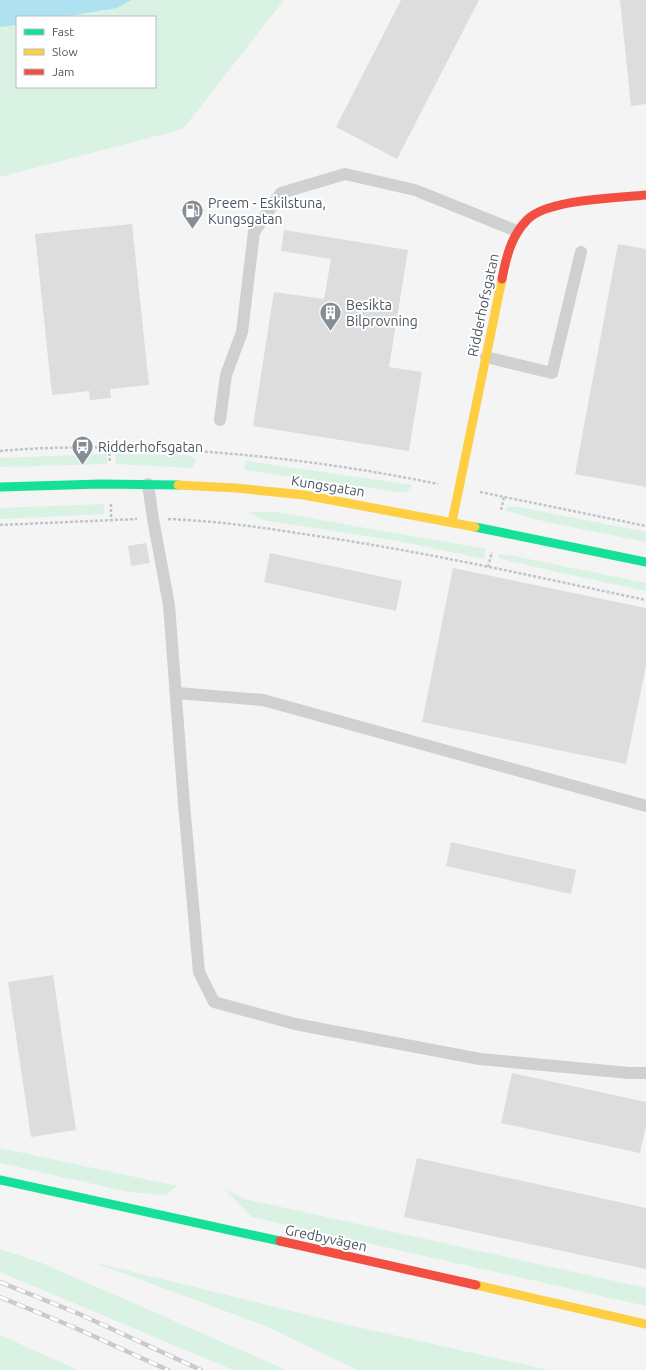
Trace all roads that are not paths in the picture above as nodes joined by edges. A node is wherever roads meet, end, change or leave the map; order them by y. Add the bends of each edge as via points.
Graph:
1 (646, 195) edge
2 (517, 232) junction
3 (581, 252) dead end
4 (486, 357) junction
5 (220, 420) dead end
6 (148, 484) junction
7 (0, 487) edge
8 (452, 522) junction
9 (646, 562) edge
10 (176, 693) junction
11 (646, 806) edge
12 (646, 1073) edge
13 (0, 1180) edge
14 (646, 1324) edge

1 - 2 street, Ridderhofsgatan via 568,203 548,208 532,216
2 - 4 street, Ridderhofsgatan via 507,255
2 - 5 lane via 415,190 345,174 281,193 254,232 242,332 226,375
3 - 4 lane via 552,373
4 - 8 street, Ridderhofsgatan
6 - 7 street, Kungsgatan
6 - 8 street, Kungsgatan via 269,491 342,501
6 - 10 lane via 169,605
8 - 9 street, Kungsgatan
10 - 11 lane via 263,700
10 - 12 lane via 200,972 214,1002 295,1024 480,1059
13 - 14 street, Gredbyvägen

